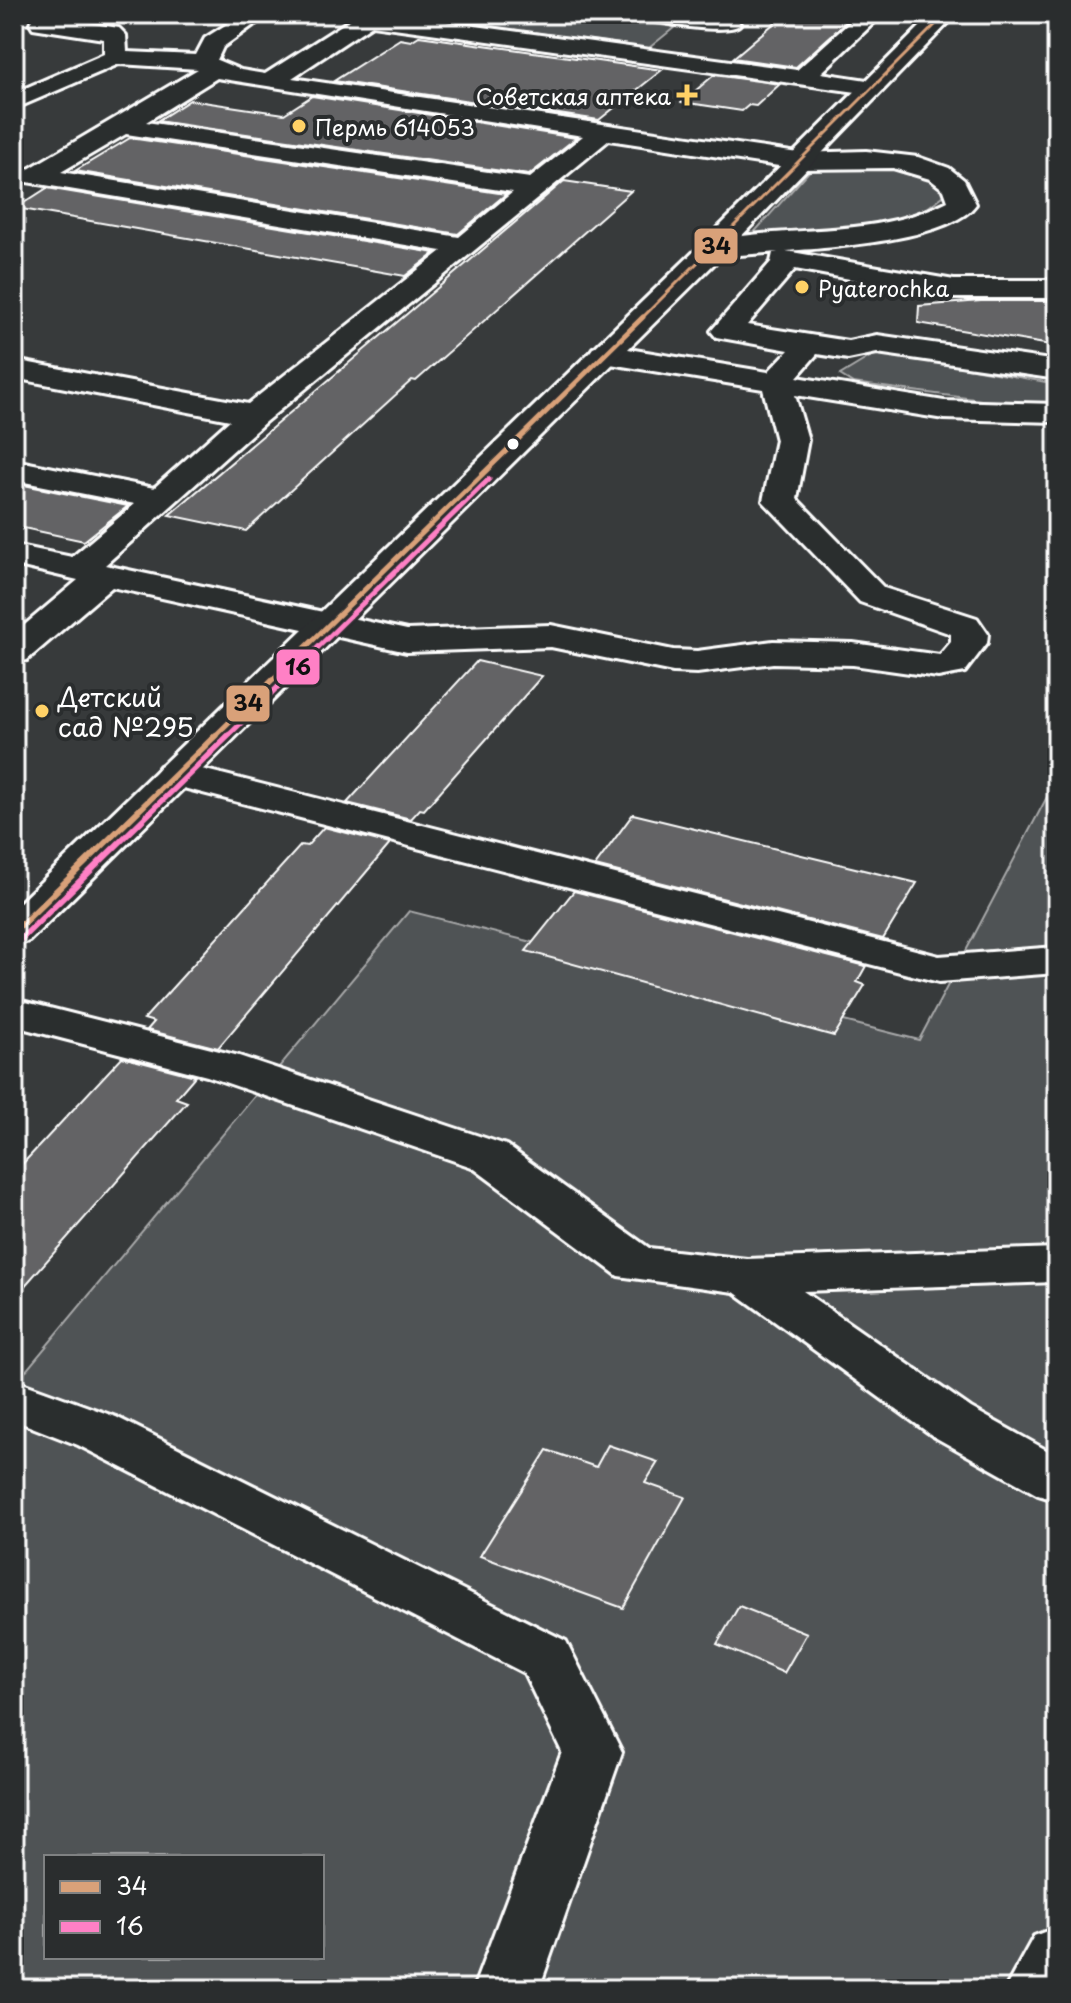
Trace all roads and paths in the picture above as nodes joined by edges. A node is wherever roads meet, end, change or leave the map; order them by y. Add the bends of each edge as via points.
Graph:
1 (258, 14) edge
2 (655, 14) edge
3 (872, 14) edge
4 (946, 14) edge
5 (372, 16) edge
6 (734, 19) edge
7 (41, 23) dead end
8 (116, 57) junction
9 (683, 61) junction
10 (209, 66) junction
11 (803, 77) junction
12 (269, 82) junction
13 (871, 87) junction
14 (14, 102) edge
15 (122, 126) junction
16 (604, 132) junction
17 (798, 161) junction
18 (25, 183) edge
19 (535, 187) junction
20 (465, 246) junction
21 (713, 249) junction
22 (775, 254) junction
23 (1057, 289) edge
24 (810, 344) junction
25 (604, 354) junction
26 (14, 369) edge
27 (1057, 370) edge
28 (776, 382) junction
29 (1057, 413) edge
30 (254, 415) junction
31 (14, 470) edge
32 (161, 499) junction
33 (14, 555) edge
34 (91, 573) junction
35 (325, 625) junction
36 (14, 652) edge
37 (174, 774) junction
38 (14, 932) edge
39 (1057, 960) edge
40 (14, 1012) edge
41 (1057, 1265) edge
42 (747, 1276) junction
43 (14, 1399) edge
44 (1057, 1481) edge
45 (1057, 1956) edge
46 (506, 1989) edge
47 (1038, 1989) edge

1 - 10 main road via 213,43
2 - 6 main road
3 - 11 main road
4 - 13 main road
5 - 9 main road
5 - 12 main road
6 - 9 main road
7 - 8 main road via 111,33
8 - 10 main road
8 - 14 main road
9 - 11 main road
10 - 12 main road
10 - 15 main road
11 - 13 main road
12 - 16 main road
13 - 17 main road
15 - 18 main road
15 - 19 main road
16 - 17 main road
16 - 19 main road
17 - 21 main road
17 - 22 main road via 853,157 940,171 961,191 963,204 925,224
18 - 20 main road
19 - 20 main road
20 - 30 main road
21 - 22 main road
21 - 25 main road
22 - 23 main road via 954,289
22 - 24 main road via 726,331
24 - 27 main road via 848,350 877,344
24 - 28 main road
25 - 28 main road
25 - 35 main road
26 - 30 main road
28 - 29 main road via 944,410
28 - 35 main road via 792,440 780,501 872,595 964,626 969,643 952,664 773,652 685,661 551,636 407,641
30 - 32 main road
31 - 32 main road
32 - 34 main road
33 - 34 main road
34 - 35 main road
34 - 36 main road
35 - 37 main road
37 - 38 main road
37 - 39 main road via 939,969
40 - 42 main road via 223,1066 489,1156 636,1264
41 - 42 main road
42 - 44 main road via 952,1422
43 - 46 main road via 97,1431 545,1657 592,1752
45 - 47 main road

